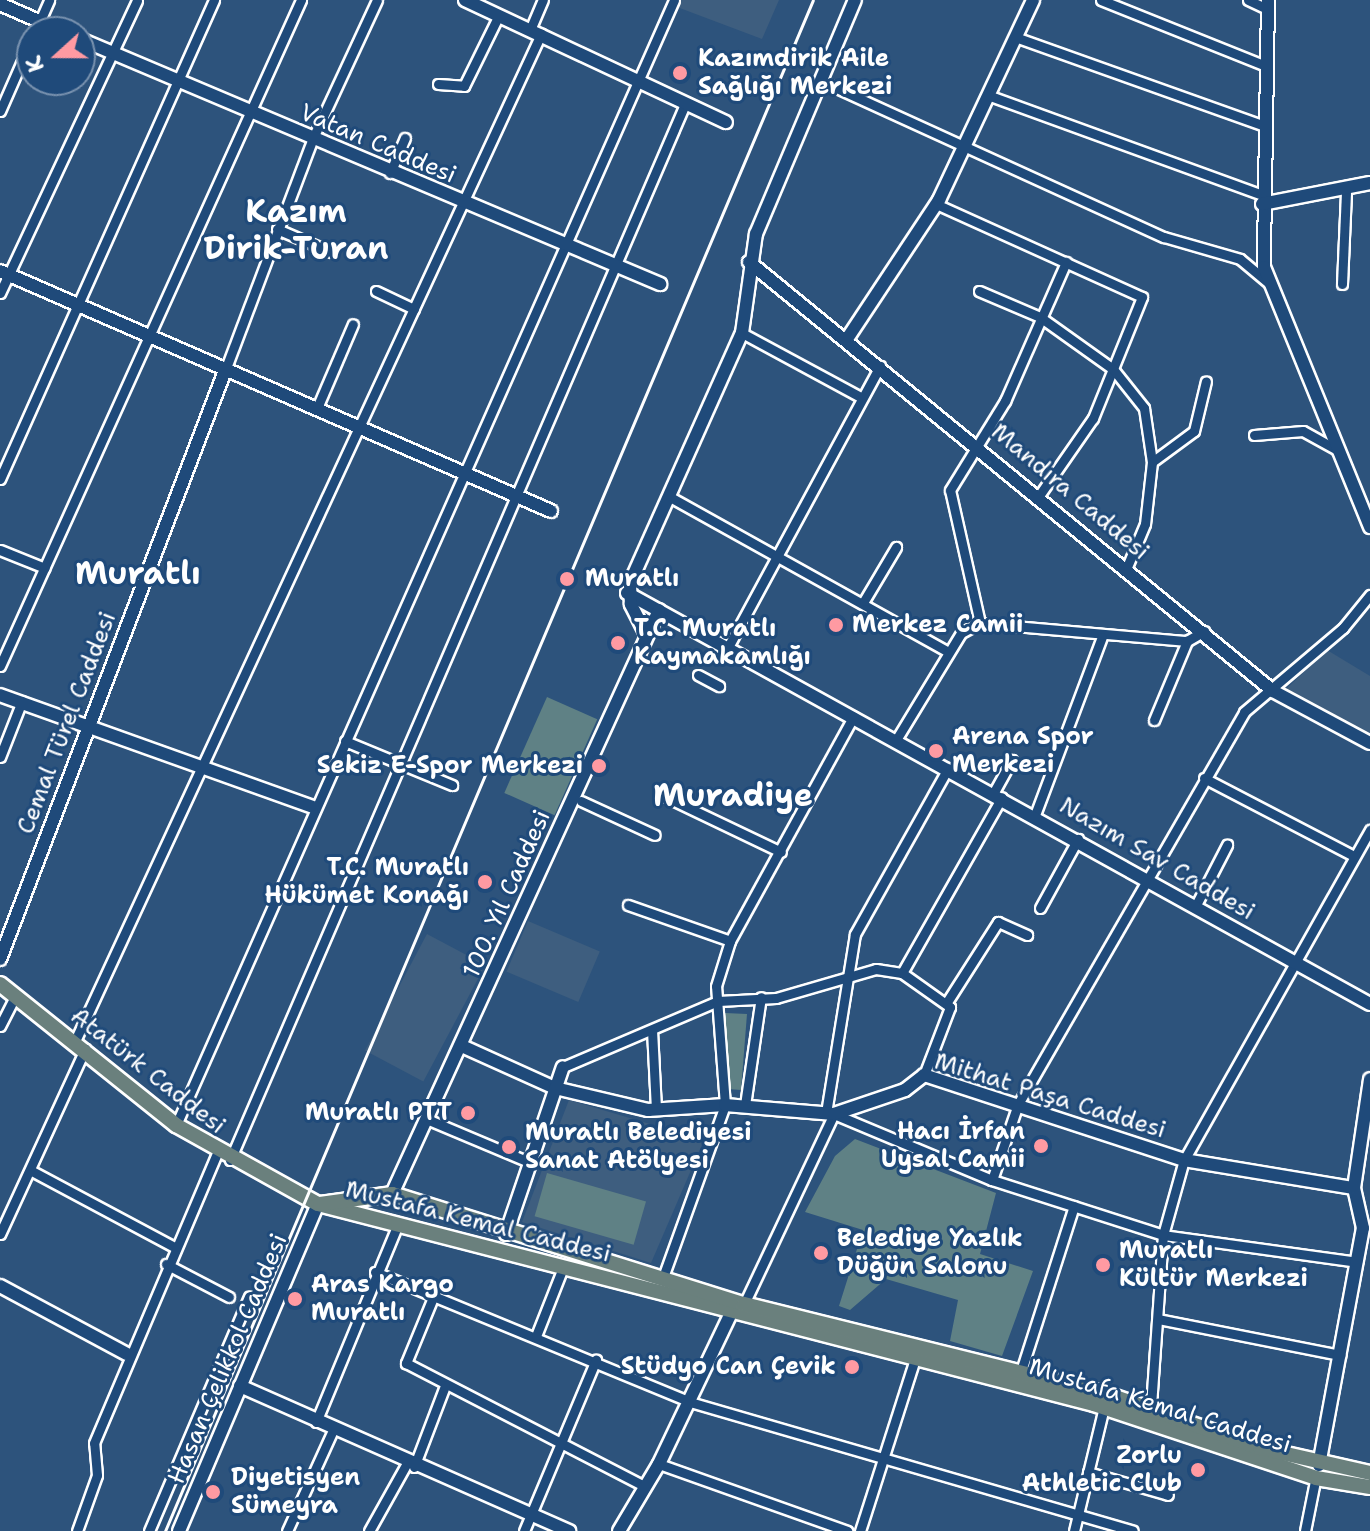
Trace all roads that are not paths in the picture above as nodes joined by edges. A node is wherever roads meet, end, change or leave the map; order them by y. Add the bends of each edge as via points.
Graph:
1 (137, 0) edge
2 (214, 0) edge
3 (301, 0) edge
4 (377, 0) edge
5 (465, 0) edge
6 (543, 0) edge
7 (674, 0) edge
8 (855, 0) edge
9 (1033, 0) edge
10 (1101, 0) edge
11 (1248, 0) edge
12 (0, 4) edge
13 (1268, 4) edge
14 (499, 15) junction
15 (19, 16) edge
16 (536, 32) junction
17 (1018, 38) junction
18 (96, 46) edge
19 (114, 54) junction
20 (1266, 66) junction
21 (16, 74) edge
22 (175, 81) junction
23 (639, 81) junction
24 (821, 81) junction
25 (438, 84) dead end
26 (993, 97) junction
27 (685, 104) junction
28 (0, 111) edge
29 (247, 112) junction
30 (726, 122) dead end
31 (1265, 126) junction
32 (405, 138) dead end
33 (312, 140) junction
34 (966, 147) junction
35 (390, 173) junction
36 (1370, 183) edge
37 (1346, 193) junction
38 (1262, 199) junction
39 (936, 204) junction
40 (464, 205) junction
41 (277, 229) junction
42 (563, 244) junction
43 (331, 252) dead end
44 (749, 262) junction
45 (1066, 262) junction
46 (616, 265) junction
47 (4, 272) edge
48 (660, 284) dead end
49 (1270, 284) junction
50 (1342, 284) dead end
51 (376, 291) dead end
52 (979, 291) dead end
53 (0, 293) edge
54 (78, 304) junction
55 (414, 309) junction
56 (1040, 317) junction
57 (353, 324) dead end
58 (742, 333) junction
59 (151, 336) junction
60 (847, 339) junction
61 (880, 366) junction
62 (226, 368) junction
63 (1113, 369) junction
64 (1206, 381) dead end
65 (862, 398) junction
66 (317, 408) junction
67 (363, 426) junction
68 (1254, 435) dead end
69 (977, 443) junction
70 (1342, 453) junction
71 (1152, 462) junction
72 (466, 473) junction
73 (0, 479) edge
74 (517, 497) junction
75 (670, 497) junction
76 (1038, 497) junction
77 (551, 511) dead end
78 (1370, 527) edge
79 (896, 547) dead end
80 (0, 550) edge
81 (776, 551) junction
82 (1127, 567) junction
83 (45, 568) junction
84 (629, 588) junction
85 (1370, 595) edge
86 (864, 601) junction
87 (659, 610) junction
88 (980, 623) junction
89 (1204, 631) junction
90 (646, 634) junction
91 (1102, 637) junction
92 (1187, 641) junction
93 (727, 649) junction
94 (948, 652) junction
95 (0, 666) edge
96 (698, 675) dead end
97 (719, 686) dead end
98 (1273, 691) junction
99 (0, 695) edge
100 (22, 701) junction
101 (853, 717) junction
102 (1154, 720) dead end
103 (92, 723) junction
104 (896, 740) junction
105 (345, 741) junction
106 (1370, 743) edge
107 (0, 757) edge
108 (1012, 760) dead end
109 (204, 764) junction
110 (400, 764) junction
111 (948, 768) junction
112 (1204, 778) junction
113 (452, 785) dead end
114 (998, 795) junction
115 (668, 798) dead end
116 (581, 801) dead end
117 (313, 807) junction
118 (1035, 815) junction
119 (1370, 830) edge
120 (655, 835) dead end
121 (1078, 839) junction
122 (1227, 845) dead end
123 (781, 852) junction
124 (1354, 856) junction
125 (1145, 876) junction
126 (628, 905) dead end
127 (1196, 905) junction
128 (1040, 908) dead end
129 (1027, 935) dead end
130 (730, 941) junction
131 (0, 959) edge
132 (1293, 962) junction
133 (902, 973) junction
134 (848, 974) junction
135 (0, 984) edge
136 (15, 996) junction
137 (761, 997) junction
138 (718, 1001) junction
139 (1370, 1004) edge
140 (949, 1005) junction
141 (0, 1026) edge
142 (652, 1030) junction
143 (80, 1045) junction
144 (464, 1047) junction
145 (563, 1067) joint
146 (924, 1075) junction
147 (1370, 1079) edge
148 (555, 1088) junction
149 (1018, 1104) junction
150 (725, 1105) junction
151 (745, 1105) junction
152 (656, 1110) junction
153 (830, 1114) junction
154 (429, 1120) junction
155 (176, 1125) junction
156 (224, 1157) junction
157 (1184, 1160) junction
158 (529, 1162) junction
159 (30, 1170) junction
160 (992, 1180) junction
161 (1354, 1188) junction
162 (376, 1193) junction
163 (398, 1196) junction
164 (318, 1204) junction
165 (1074, 1206) junction
166 (1365, 1211) edge
167 (369, 1216) junction
168 (398, 1224) junction
169 (0, 1234) edge
170 (506, 1234) junction
171 (1163, 1235) junction
172 (174, 1247) junction
173 (1357, 1262) junction
174 (166, 1264) junction
175 (564, 1265) junction
176 (375, 1272) junction
177 (662, 1280) junction
178 (0, 1286) edge
179 (434, 1295) junction
180 (249, 1296) dead end
181 (229, 1297) dead end
182 (744, 1304) junction
183 (731, 1313) junction
184 (1158, 1319) junction
185 (850, 1335) junction
186 (536, 1336) junction
187 (127, 1354) junction
188 (1340, 1355) junction
189 (939, 1358) junction
190 (915, 1359) junction
191 (596, 1360) junction
192 (1021, 1371) junction
193 (240, 1386) junction
194 (445, 1386) junction
195 (690, 1402) junction
196 (1151, 1406) junction
197 (1104, 1407) junction
198 (316, 1422) junction
199 (333, 1430) junction
200 (556, 1441) junction
201 (884, 1460) junction
202 (659, 1464) junction
203 (410, 1465) junction
204 (1317, 1471) junction
205 (1088, 1472) junction
206 (1370, 1473) edge
207 (644, 1486) junction
208 (1370, 1487) edge
209 (1168, 1495) dead end
210 (528, 1514) junction
211 (1077, 1518) junction
212 (77, 1531) edge
213 (149, 1531) edge
214 (179, 1531) edge
215 (287, 1531) edge
216 (369, 1531) edge
217 (524, 1531) edge
218 (569, 1531) edge
219 (619, 1531) edge
220 (847, 1531) edge
221 (860, 1531) edge
222 (1074, 1531) edge
223 (1133, 1531) edge
224 (1305, 1531) edge

1 - 19 street
2 - 22 street
3 - 29 street
4 - 33 street
5 - 14 street
6 - 16 street
7 - 23 street
8 - 24 street
9 - 17 street
10 - 20 street
11 - 13 street
12 - 15 street
13 - 20 street
14 - 16 street
14 - 25 street via 464,86
16 - 23 street
16 - 40 street
17 - 26 street
17 - 31 street
18 - 19 street, Vatan Caddesi
19 - 22 street, Vatan Caddesi
19 - 47 street
20 - 31 street
21 - 28 street
22 - 29 street, Vatan Caddesi
22 - 54 street
23 - 27 street
23 - 42 street
24 - 34 street
24 - 44 street
26 - 34 street
26 - 38 street
27 - 30 street
27 - 46 street
29 - 33 street, Vatan Caddesi
29 - 59 street
31 - 38 street
32 - 35 street
33 - 35 street, Vatan Caddesi
33 - 41 street
34 - 39 street
34 - 49 street via 1164,237 1240,259
35 - 40 street, Vatan Caddesi
36 - 37 street
37 - 38 street
37 - 50 street
38 - 49 street
39 - 45 street
39 - 60 street
40 - 42 street, Vatan Caddesi
40 - 55 street
41 - 43 street
41 - 62 street
42 - 46 street, Vatan Caddesi
42 - 72 street
44 - 58 street
44 - 60 street, Mandıra Caddesi
45 - 56 street
45 - 63 street via 1142,297
46 - 48 street, Vatan Caddesi
46 - 74 street
47 - 53 street
47 - 54 street
49 - 70 street
51 - 55 street
52 - 56 street
54 - 59 street
54 - 73 street
55 - 67 street
56 - 63 street
56 - 69 street via 1005,401
57 - 66 street
58 - 65 street
58 - 75 street
59 - 62 street
59 - 83 street
60 - 61 street, Mandıra Caddesi
61 - 65 street
61 - 69 street, Mandıra Caddesi
62 - 66 street
62 - 103 street, Cemal Türel Caddesi
63 - 71 street via 1144,408
63 - 76 street via 1072,456
64 - 71 street via 1194,431
65 - 81 street
66 - 67 street
67 - 72 street
67 - 109 street
68 - 70 street via 1303,431
69 - 76 street, Mandıra Caddesi
69 - 88 street via 950,490 949,507 971,568
70 - 78 street
71 - 82 street via 1145,524
72 - 74 street
72 - 105 street
74 - 77 street
74 - 110 street
75 - 81 street
75 - 84 street
76 - 82 street, Mandıra Caddesi
79 - 86 street
80 - 83 street
81 - 86 street
81 - 93 street
82 - 89 street, Mandıra Caddesi
83 - 95 street
84 - 87 street, Nazım Sav Caddesi
84 - 90 street
85 - 98 street
86 - 94 street
87 - 90 street, 100. Yıl Caddesi
87 - 93 street, Nazım Sav Caddesi
88 - 91 street
88 - 94 street
89 - 92 street
89 - 98 street, Mandıra Caddesi
90 - 144 street, 100. Yıl Caddesi
91 - 92 street
91 - 118 street
92 - 102 street
93 - 101 street, Nazım Sav Caddesi
94 - 104 street
96 - 97 street
98 - 106 street, Mandıra Caddesi
98 - 112 street via 1244,712
99 - 100 street
100 - 103 street
100 - 107 street
101 - 104 street, Nazım Sav Caddesi
101 - 123 street
103 - 109 street
103 - 131 street, Cemal Türel Caddesi
104 - 111 street, Nazım Sav Caddesi
105 - 110 street
105 - 117 street
108 - 114 street
109 - 117 street
109 - 143 street
110 - 113 street
110 - 156 street
111 - 114 street, Nazım Sav Caddesi
111 - 134 street via 855,934
112 - 124 street
112 - 125 street
114 - 118 street, Nazım Sav Caddesi
114 - 133 street
115 - 123 street
116 - 120 street
117 - 155 street
118 - 121 street, Nazım Sav Caddesi
119 - 124 street
121 - 125 street, Nazım Sav Caddesi
121 - 128 street
122 - 127 street
123 - 130 street
124 - 132 street
125 - 127 street, Nazım Sav Caddesi
125 - 149 street
126 - 130 street
127 - 132 street, Nazım Sav Caddesi
129 - 140 street via 998,922
130 - 138 street
132 - 139 street, Nazım Sav Caddesi
132 - 157 street
133 - 134 street
133 - 140 street
134 - 137 street
134 - 153 street
135 - 136 main road, Atatürk Caddesi
136 - 141 street
136 - 143 main road, Atatürk Caddesi
137 - 138 street
137 - 151 street
138 - 142 street
138 - 150 street
140 - 146 street
142 - 145 street
142 - 152 street
143 - 155 main road, Atatürk Caddesi
143 - 159 street
144 - 148 street, Mithat Paşa Caddesi
144 - 154 street, 100. Yıl Caddesi
145 - 148 street
146 - 149 street, Mithat Paşa Caddesi
146 - 153 street, Mithat Paşa Caddesi via 905,1090
147 - 161 street
148 - 152 street, Mithat Paşa Caddesi
148 - 158 street
149 - 157 street, Mithat Paşa Caddesi
149 - 160 street
150 - 151 street, Mithat Paşa Caddesi
150 - 152 street, Mithat Paşa Caddesi
150 - 177 street
151 - 153 street, Mithat Paşa Caddesi
153 - 160 street
153 - 182 street
154 - 158 street
154 - 163 street, 100. Yıl Caddesi
155 - 156 main road, Atatürk Caddesi
156 - 164 main road, Atatürk Caddesi
156 - 172 street
157 - 161 street, Mithat Paşa Caddesi
157 - 171 street
158 - 170 street
159 - 169 street
159 - 172 street
160 - 165 street
161 - 166 street
162 - 163 main road, Mustafa Kemal Caddesi
162 - 164 main road, Mustafa Kemal Caddesi
162 - 167 main road
163 - 168 main road
163 - 170 main road, Mustafa Kemal Caddesi
164 - 167 main road, Mustafa Kemal Caddesi
164 - 193 street, Hasan Çelikkol Caddesi
165 - 171 street
165 - 192 street
166 - 173 street
167 - 168 main road, Mustafa Kemal Caddesi
168 - 175 main road, Mustafa Kemal Caddesi
168 - 176 street
170 - 177 main road, Mustafa Kemal Caddesi
171 - 173 street
171 - 184 street
172 - 174 street
173 - 188 street
174 - 181 street
174 - 187 street
175 - 183 main road, Mustafa Kemal Caddesi
175 - 186 street
176 - 179 street
176 - 198 street
177 - 182 main road, Mustafa Kemal Caddesi
178 - 187 street
179 - 186 street
179 - 194 street via 406,1363
180 - 213 street
182 - 183 main road
182 - 185 main road, Mustafa Kemal Caddesi
183 - 185 main road, Mustafa Kemal Caddesi
183 - 195 street
184 - 188 street
184 - 196 street
185 - 189 main road, Mustafa Kemal Caddesi
185 - 190 main road, Mustafa Kemal Caddesi
186 - 191 street
187 - 212 street via 94,1443 97,1475
188 - 204 street
189 - 190 main road, Mustafa Kemal Caddesi
189 - 192 main road, Mustafa Kemal Caddesi
189 - 197 main road, Mustafa Kemal Caddesi
190 - 201 street
191 - 195 street
191 - 200 street
192 - 196 main road, Mustafa Kemal Caddesi
193 - 198 street
193 - 214 street, Hasan Çelikkol Caddesi
194 - 200 street
194 - 203 street
195 - 201 street
195 - 202 street
196 - 204 main road, Mustafa Kemal Caddesi
197 - 204 main road, Mustafa Kemal Caddesi
197 - 205 street
198 - 199 street
199 - 203 street
199 - 215 street
200 - 207 street
200 - 210 street
201 - 211 street
201 - 221 street
202 - 207 street
202 - 220 street
203 - 210 street
203 - 216 street
204 - 206 main road, Mustafa Kemal Caddesi
204 - 208 main road, Mustafa Kemal Caddesi
204 - 224 street
205 - 209 street
205 - 211 street
207 - 219 street
210 - 217 street
210 - 218 street
211 - 222 street
211 - 223 street

